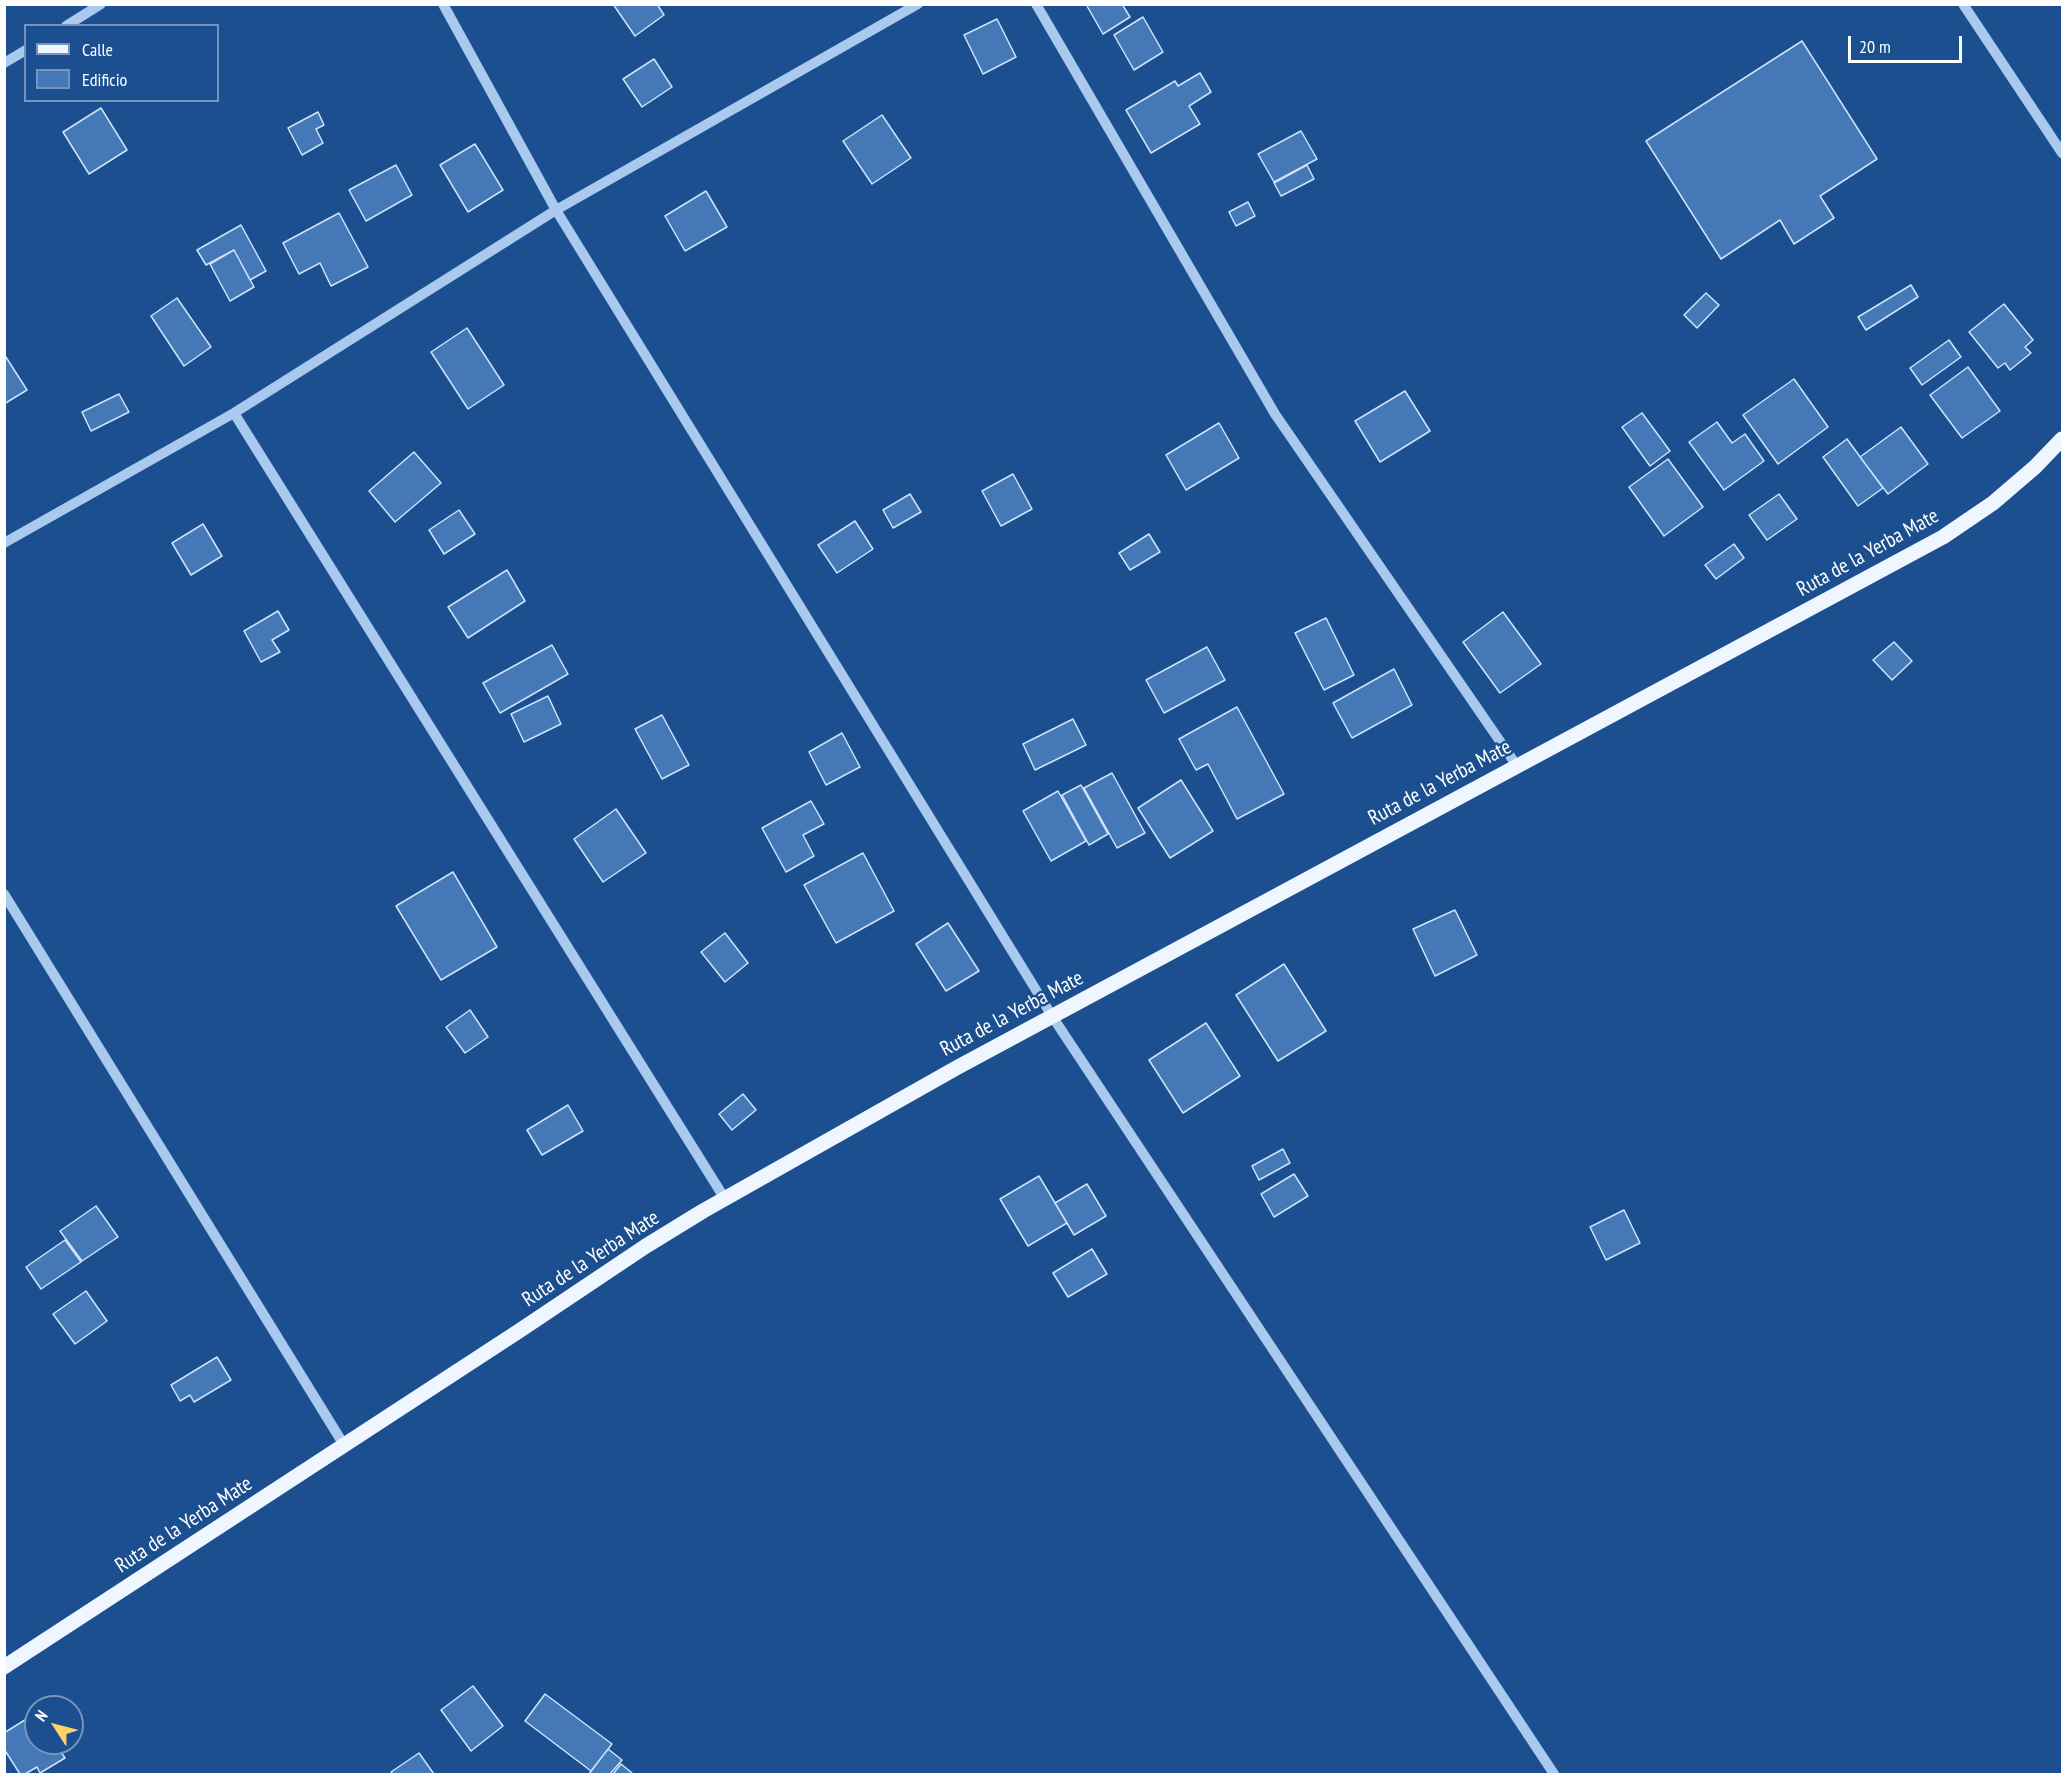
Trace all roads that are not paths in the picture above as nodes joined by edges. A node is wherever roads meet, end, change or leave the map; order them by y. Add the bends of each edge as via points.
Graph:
1 (101, 4) edge
2 (443, 4) edge
3 (918, 4) edge
4 (1036, 4) edge
5 (1962, 4) edge
6 (69, 24) edge
7 (24, 51) edge
8 (4, 63) edge
9 (2062, 153) edge
10 (556, 210) junction
11 (234, 413) junction
12 (2062, 440) edge
13 (4, 543) edge
14 (1517, 766) junction
15 (4, 894) edge
16 (1052, 1016) junction
17 (725, 1199) junction
18 (345, 1445) junction
19 (4, 1667) edge
20 (1554, 1774) edge

1 - 6 street
2 - 10 street
3 - 10 street
4 - 14 street via 1275,414
5 - 9 street
7 - 8 street
10 - 11 street
10 - 16 street
11 - 13 street
11 - 17 street
12 - 14 main road, Ruta de la Yerba Mate via 1993,503 1943,537
14 - 16 main road, Ruta de la Yerba Mate
15 - 18 street
16 - 17 main road, Ruta de la Yerba Mate
16 - 20 street
17 - 18 main road, Ruta de la Yerba Mate via 646,1246
18 - 19 main road, Ruta de la Yerba Mate

